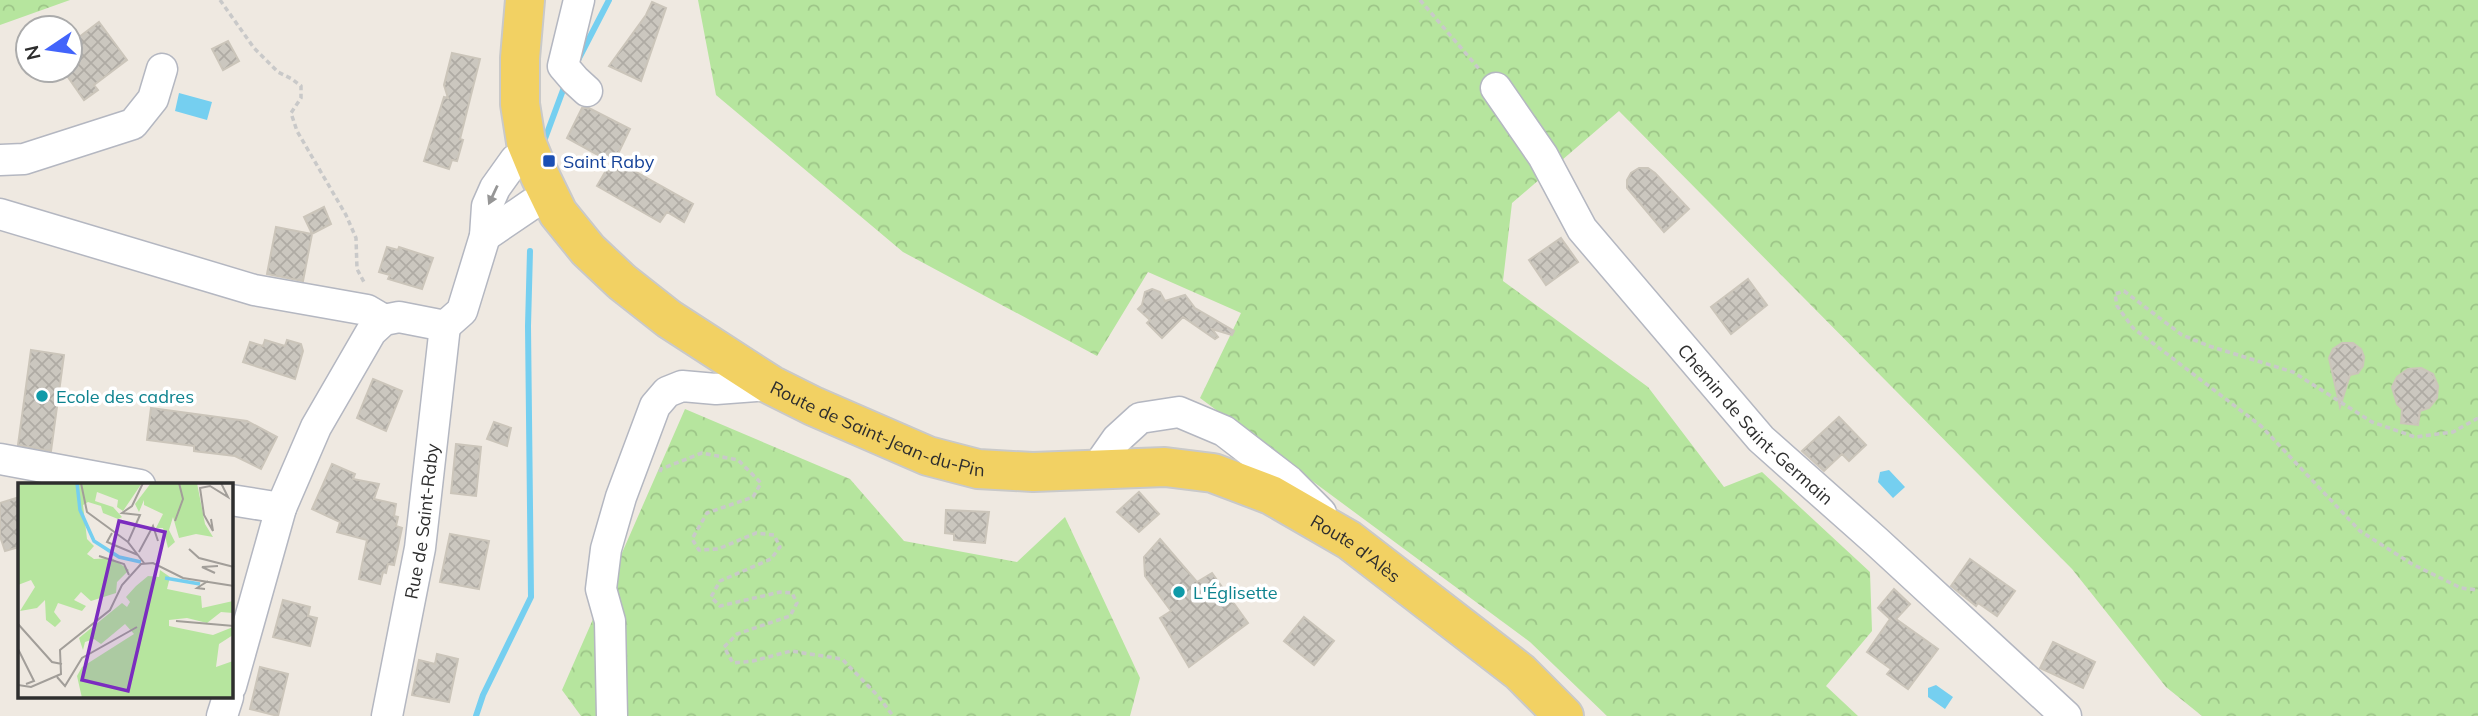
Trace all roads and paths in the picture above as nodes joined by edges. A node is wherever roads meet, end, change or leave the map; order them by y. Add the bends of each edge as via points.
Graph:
1 (220, 0) edge
2 (519, 0) edge
3 (525, 0) edge
4 (579, 0) edge
5 (1420, 0) edge
6 (162, 69) dead end
7 (575, 79) dead end
8 (1496, 88) joint
9 (0, 160) edge
10 (515, 160) junction
11 (532, 204) junction
12 (0, 214) edge
13 (485, 236) junction
14 (669, 319) junction
15 (384, 320) junction
16 (445, 326) junction
17 (771, 385) junction
18 (2478, 418) edge
19 (0, 459) edge
20 (1102, 469) junction
21 (657, 479) dead end
22 (129, 483) edge
23 (233, 500) edge
24 (281, 508) junction
25 (1349, 540) junction
26 (2478, 590) edge
27 (233, 679) edge
28 (228, 698) edge
29 (222, 716) edge
30 (387, 716) edge
31 (612, 716) edge
32 (893, 716) edge
33 (1564, 716) edge
34 (2066, 716) edge

1 - 15 path via 254,48 278,72 301,86 301,99 291,113 297,131 346,215 356,239 357,269
2 - 10 main road, Route de Saint-Jean-du-Pin via 505,107
3 - 14 main road, Route de Saint-Jean-du-Pin via 520,104 526,142 540,176 558,213 589,250
4 - 7 street
5 - 8 path
6 - 9 street via 153,99 133,124 24,159
8 - 34 street, Chemin de Saint-Germain via 1543,156 1582,229 1760,439
10 - 11 main road, Route de Saint-Jean-du-Pin
10 -> 13 street via 487,206
11 - 13 street
11 - 14 main road, Route de Saint-Jean-du-Pin via 561,250 641,310
12 - 15 street via 254,289 367,310
13 - 16 street via 462,311
14 - 17 main road, Route de Saint-Jean-du-Pin
15 - 16 street via 399,317
15 - 24 street via 371,332 316,427
16 - 30 street, Rue de Saint-Raby via 420,548
17 - 20 main road, Route de Saint-Jean-du-Pin via 928,456 978,469
17 - 31 street via 682,386 667,392 655,406 606,549 601,589 610,621
18 - 26 path via 2452,432 2415,437 2372,422 2293,372 2182,335 2124,291 2115,294 2117,306 2133,328 2261,426 2360,531 2412,564 2461,588
19 - 22 street
20 - 25 main road, Route d'Alès via 1165,467 1213,473 1271,495
20 - 25 street via 1117,439 1140,418 1179,412 1224,431 1289,481
21 - 32 path via 661,469 702,453 738,460 761,483 753,497 707,513 692,538 699,550 718,549 756,533 774,535 780,547 771,559 719,581 710,597 720,606 780,592 792,593 797,603 790,616 737,634 724,647 733,663 791,651 842,659
23 - 24 street
24 - 27 street
25 - 33 main road, Route d'Alès via 1520,672
28 - 29 street

